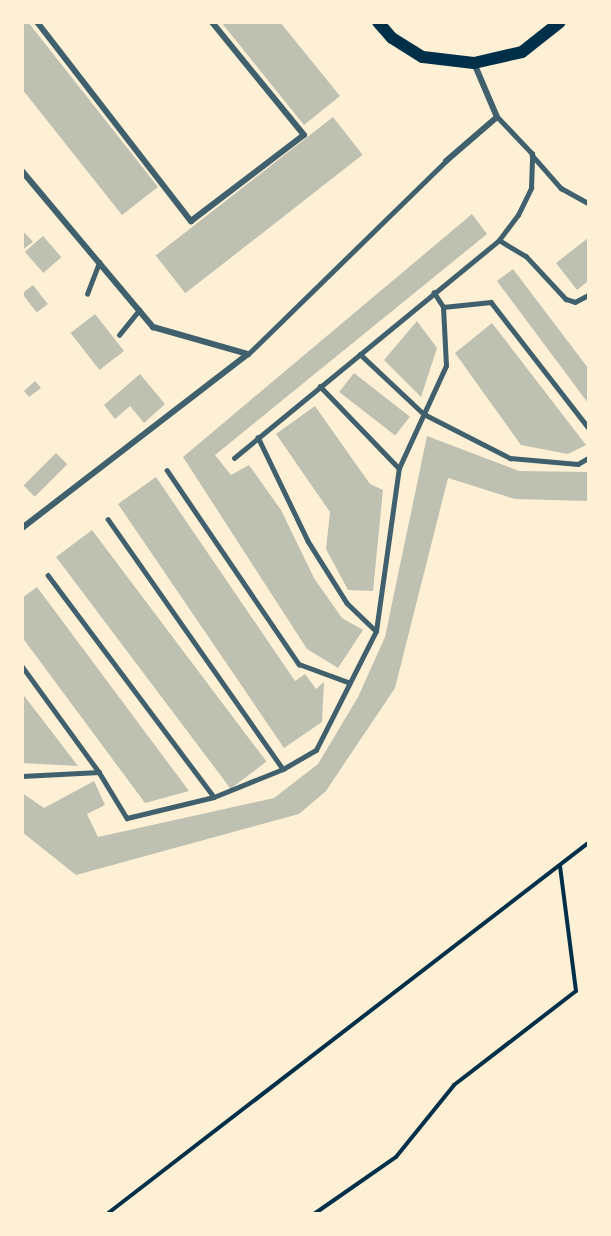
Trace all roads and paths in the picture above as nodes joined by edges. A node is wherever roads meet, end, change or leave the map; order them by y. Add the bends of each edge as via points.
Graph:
1 (36, 22) edge
2 (212, 22) edge
3 (378, 22) edge
4 (560, 22) edge
5 (474, 63) junction
6 (497, 117) junction
7 (532, 154) junction
8 (446, 161) joint
9 (22, 171) edge
10 (588, 203) edge
11 (499, 240) junction
12 (99, 262) junction
13 (434, 293) junction
14 (87, 294) dead end
15 (588, 295) edge
16 (443, 307) junction
17 (139, 310) junction
18 (119, 335) dead end
19 (248, 354) junction
20 (360, 354) junction
21 (320, 386) junction
22 (424, 414) junction
23 (588, 427) edge
24 (258, 437) junction
25 (234, 458) dead end
26 (588, 458) edge
27 (399, 468) junction
28 (167, 470) dead end
29 (108, 519) dead end
30 (22, 528) edge
31 (48, 575) dead end
32 (376, 632) junction
33 (22, 666) edge
34 (348, 682) junction
35 (283, 769) junction
36 (99, 772) junction
37 (22, 776) edge
38 (214, 797) junction
39 (588, 843) edge
40 (560, 865) junction
41 (107, 1214) edge
42 (314, 1214) edge

1 - 2 street via 191,221 303,135
3 - 5 main road via 392,38 423,57
4 - 5 main road via 522,51
5 - 6 street
6 - 7 lane
6 - 8 street
7 - 10 lane via 561,188
7 - 11 lane via 531,188 518,215
8 - 19 street
9 - 12 street
11 - 13 lane
11 - 15 lane via 526,256 566,299 576,302
12 - 14 lane
12 - 17 street
13 - 16 lane
13 - 20 lane
16 - 22 lane via 446,366
16 - 23 lane via 491,302
17 - 18 lane
17 - 19 street via 153,327
19 - 30 street
20 - 21 lane
20 - 22 lane
21 - 24 lane
21 - 27 lane
22 - 26 lane via 510,458 578,464
22 - 27 lane
24 - 25 lane
24 - 32 lane via 308,541 347,603
27 - 32 lane
28 - 34 lane via 299,664
29 - 35 lane
31 - 38 lane
32 - 34 lane
33 - 36 lane
34 - 35 lane via 316,750
35 - 38 lane
36 - 37 lane
36 - 38 lane via 127,818
39 - 40 path
40 - 41 path
40 - 42 path via 576,991 454,1085 396,1157

